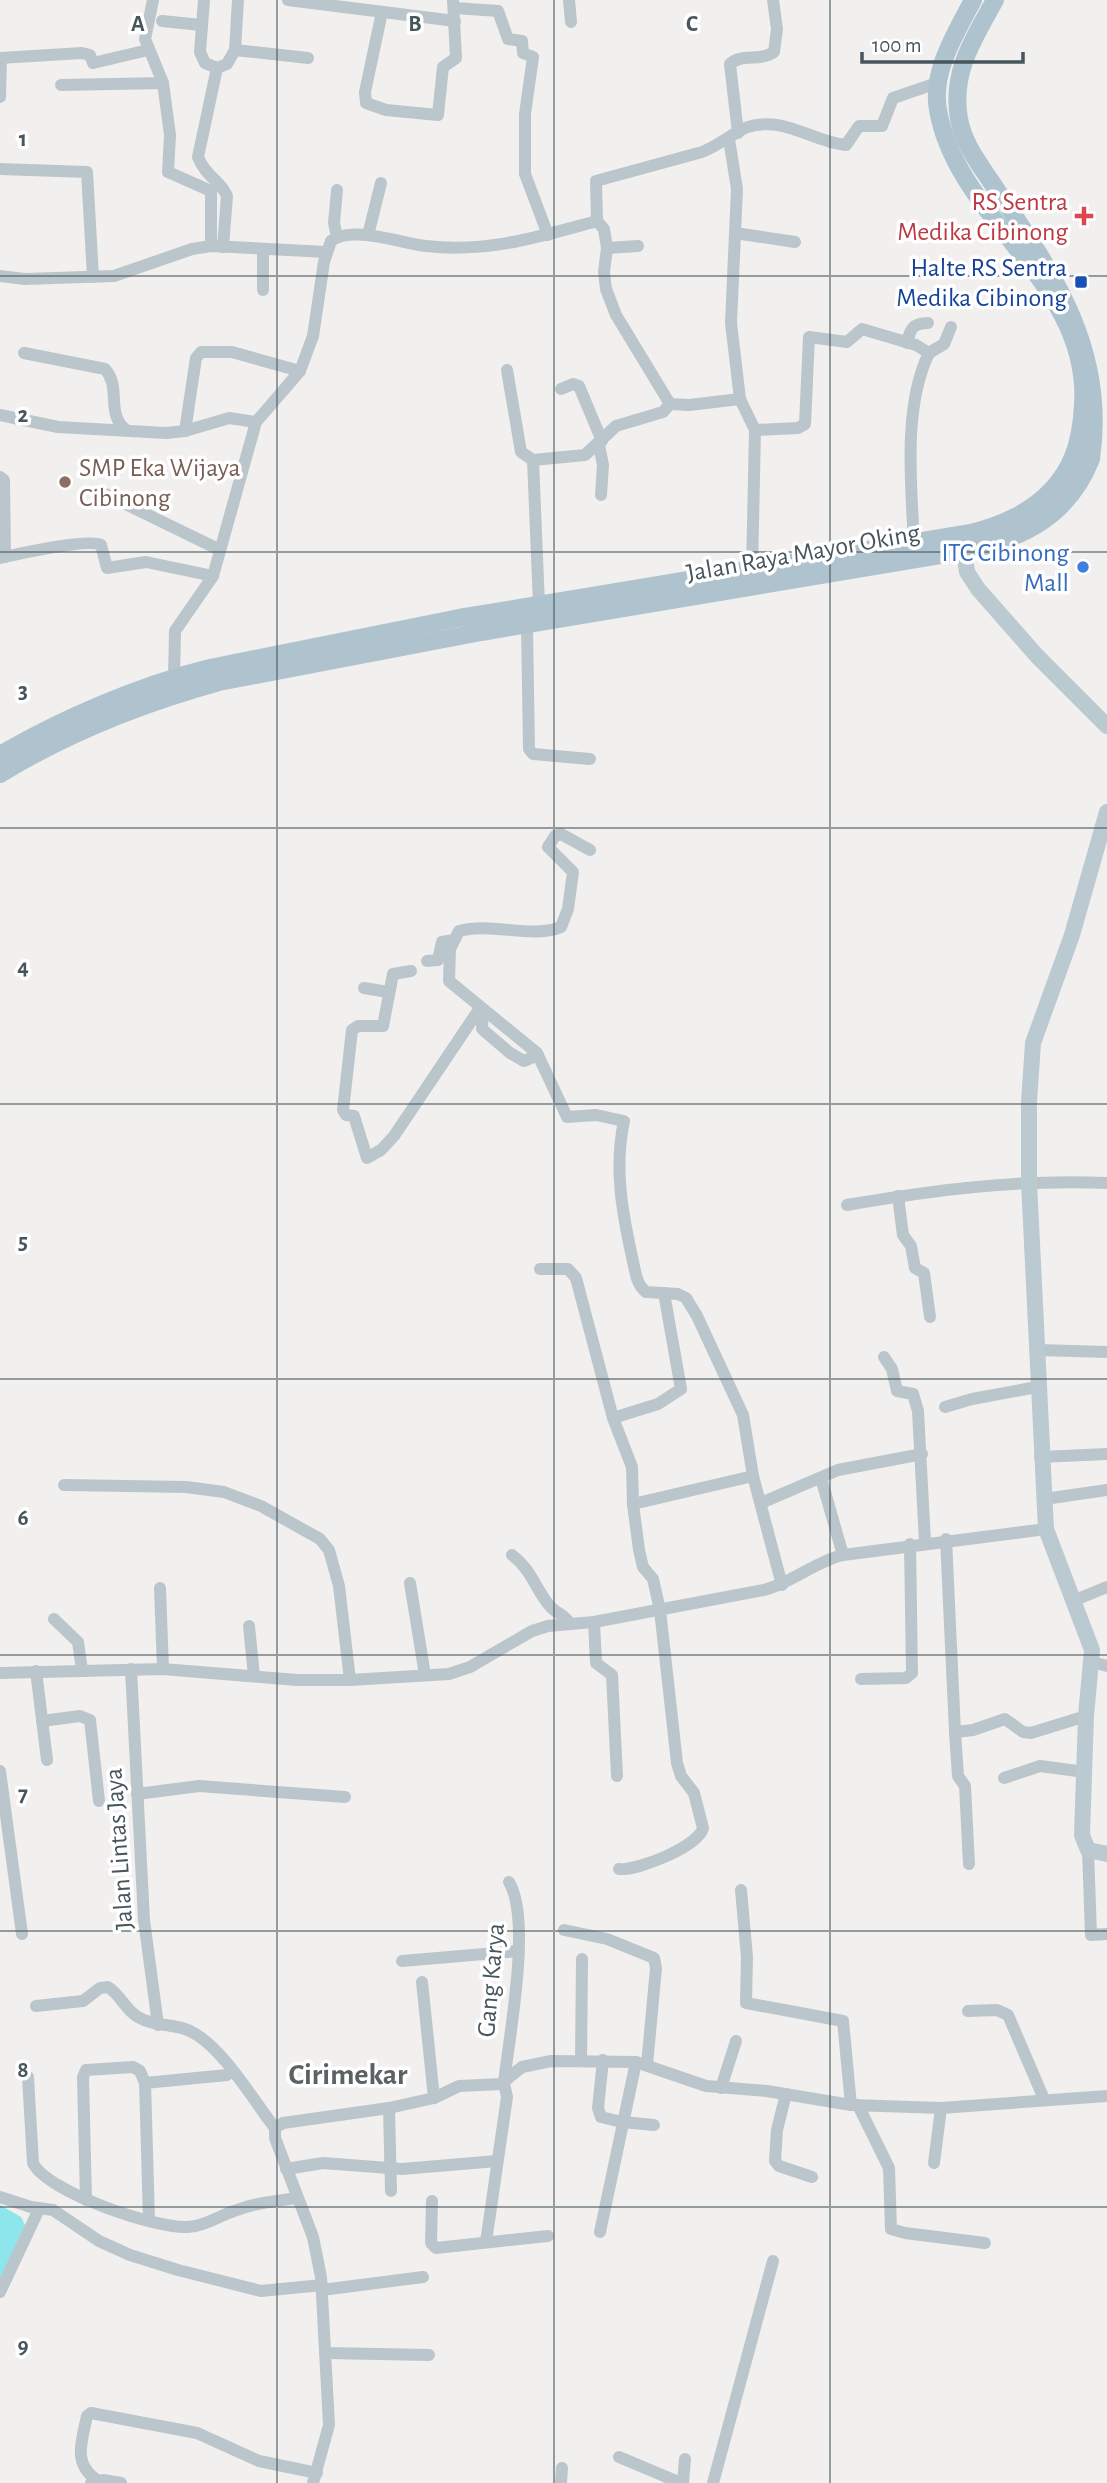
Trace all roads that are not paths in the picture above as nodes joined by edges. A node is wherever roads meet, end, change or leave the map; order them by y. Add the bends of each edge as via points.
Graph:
1 (153, 0) edge
2 (204, 0) edge
3 (238, 0) edge
4 (569, 0) edge
5 (773, 0) edge
6 (973, 0) edge
7 (995, 0) edge
8 (297, 1) edge
9 (454, 10) edge
10 (382, 12) junction
11 (162, 21) dead end
12 (570, 22) dead end
13 (201, 25) junction
14 (148, 50) junction
15 (235, 50) junction
16 (0, 58) edge
17 (308, 58) dead end
18 (216, 68) junction
19 (163, 83) junction
20 (937, 83) junction
21 (61, 85) dead end
22 (0, 97) edge
23 (734, 136) junction
24 (0, 169) edge
25 (381, 183) dead end
26 (337, 190) dead end
27 (597, 221) junction
28 (735, 233) junction
29 (368, 235) junction
30 (548, 235) junction
31 (337, 237) junction
32 (795, 243) dead end
33 (638, 246) dead end
34 (217, 247) junction
35 (607, 248) junction
36 (263, 249) junction
37 (326, 252) junction
38 (0, 276) edge
39 (93, 277) junction
40 (263, 289) dead end
41 (928, 323) dead end
42 (951, 327) dead end
43 (907, 343) junction
44 (24, 353) dead end
45 (929, 353) junction
46 (507, 370) dead end
47 (300, 371) junction
48 (561, 389) dead end
49 (740, 399) junction
50 (670, 404) junction
51 (0, 415) edge
52 (256, 422) junction
53 (126, 430) junction
54 (755, 430) junction
55 (185, 431) junction
56 (600, 443) junction
57 (533, 460) junction
58 (0, 477) edge
59 (101, 492) dead end
60 (601, 495) dead end
61 (914, 542) junction
62 (963, 543) junction
63 (220, 550) junction
64 (3, 557) edge
65 (752, 570) junction
66 (212, 576) junction
67 (718, 584) junction
68 (539, 605) junction
69 (527, 626) junction
70 (426, 633) junction
71 (174, 678) junction
72 (1107, 726) edge
73 (0, 755) edge
74 (590, 759) dead end
75 (0, 774) edge
76 (1107, 812) edge
77 (590, 850) dead end
78 (454, 940) junction
79 (427, 961) dead end
80 (411, 971) dead end
81 (363, 988) dead end
82 (388, 992) junction
83 (481, 1009) junction
84 (1029, 1182) junction
85 (1107, 1183) edge
86 (898, 1196) junction
87 (847, 1205) dead end
88 (540, 1269) dead end
89 (664, 1293) junction
90 (930, 1317) dead end
91 (1038, 1350) junction
92 (1107, 1352) edge
93 (884, 1357) dead end
94 (1037, 1387) junction
95 (945, 1407) dead end
96 (613, 1418) junction
97 (922, 1454) junction
98 (1107, 1454) edge
99 (1040, 1457) junction
100 (753, 1476) junction
101 (821, 1478) junction
102 (64, 1485) dead end
103 (1107, 1490) edge
104 (1045, 1499) junction
105 (761, 1503) junction
106 (632, 1504) junction
107 (1046, 1529) junction
108 (946, 1539) junction
109 (925, 1542) junction
110 (910, 1544) junction
111 (512, 1555) dead end
112 (843, 1555) junction
113 (410, 1583) dead end
114 (782, 1585) junction
115 (1107, 1587) edge
116 (160, 1588) dead end
117 (1075, 1600) junction
118 (660, 1609) junction
119 (54, 1619) dead end
120 (594, 1622) junction
121 (570, 1625) junction
122 (249, 1626) dead end
123 (1100, 1664) edge
124 (131, 1669) junction
125 (163, 1669) junction
126 (82, 1670) junction
127 (36, 1671) junction
128 (0, 1674) edge
129 (425, 1675) junction
130 (254, 1676) junction
131 (861, 1679) dead end
132 (350, 1680) junction
133 (1086, 1716) junction
134 (42, 1721) junction
135 (955, 1732) junction
136 (47, 1760) dead end
137 (0, 1772) edge
138 (1086, 1772) junction
139 (617, 1776) dead end
140 (1004, 1778) dead end
141 (137, 1794) junction
142 (345, 1797) dead end
143 (99, 1801) dead end
144 (1088, 1850) junction
145 (1107, 1854) edge
146 (969, 1864) dead end
147 (619, 1869) dead end
148 (509, 1882) dead end
149 (741, 1890) dead end
150 (564, 1930) dead end
151 (22, 1934) dead end
152 (1107, 1934) edge
153 (518, 1951) junction
154 (582, 1959) dead end
155 (402, 1961) dead end
156 (422, 1982) dead end
157 (36, 2006) dead end
158 (968, 2011) dead end
159 (158, 2025) junction
160 (736, 2041) dead end
161 (603, 2060) junction
162 (581, 2061) junction
163 (642, 2063) junction
164 (227, 2075) dead end
165 (28, 2077) dead end
166 (504, 2082) junction
167 (145, 2083) junction
168 (721, 2088) junction
169 (786, 2094) junction
170 (1107, 2096) edge
171 (433, 2098) junction
172 (1044, 2099) junction
173 (855, 2105) junction
174 (389, 2108) junction
175 (941, 2108) junction
176 (622, 2122) junction
177 (654, 2124) dead end
178 (275, 2129) junction
179 (497, 2161) junction
180 (934, 2163) dead end
181 (388, 2168) junction
182 (286, 2169) junction
183 (812, 2177) dead end
184 (391, 2191) dead end
185 (0, 2196) edge
186 (298, 2197) junction
187 (86, 2200) junction
188 (432, 2201) dead end
189 (39, 2209) junction
190 (149, 2220) junction
191 (600, 2232) dead end
192 (548, 2236) dead end
193 (486, 2242) junction
194 (985, 2243) dead end
195 (773, 2261) dead end
196 (423, 2277) dead end
197 (322, 2287) junction
198 (0, 2292) edge
199 (326, 2353) junction
200 (429, 2356) dead end
201 (619, 2457) dead end
202 (685, 2459) dead end
203 (562, 2468) dead end
204 (315, 2478) edge
205 (94, 2482) edge
206 (121, 2483) edge
207 (561, 2483) edge
208 (682, 2483) edge
209 (713, 2483) edge

1 - 14 street via 146,29
2 - 13 street
3 - 15 street
4 - 12 street
5 - 23 street via 774,52 730,64
6 - 20 main road, Jalan Raya Mayor Oking
7 - 62 main road, Jalan Raya Mayor Oking via 958,74 956,98 964,138 1081,309 1099,353 1105,396 1096,447 1070,498 1038,526 1010,539
8 - 10 street
9 - 10 street
9 - 10 street via 456,60 443,67 438,115 386,110 366,103
9 - 30 street via 496,10 508,39 522,41 523,53 533,57 525,114 525,174
11 - 13 street
13 - 18 street via 202,58
14 - 16 street via 93,63 90,55 82,53
14 - 19 street
15 - 17 street
15 - 18 street via 227,64
16 - 22 street
18 - 34 street via 198,157 203,170 227,196
19 - 21 street
19 - 34 street via 170,135 168,172 211,191
20 - 23 street via 892,98 884,124 859,126 846,145 778,125 746,128
20 - 62 main road, Jalan Raya Mayor Oking via 937,108 949,146 1065,317 1083,366 1081,436 1057,486 1012,520
23 - 27 street via 702,152 596,181
23 - 28 street
24 - 39 street via 87,172
25 - 29 street
26 - 31 street
27 - 30 street
27 - 35 street via 604,229
28 - 32 street
28 - 49 street via 730,306
29 - 30 street via 393,242 477,249
29 - 31 street
31 - 37 street
33 - 35 street
34 - 36 street
34 - 39 street via 191,249 114,276
35 - 50 street via 604,281 612,308
36 - 37 street
36 - 40 street
37 - 47 street via 313,336
38 - 39 street
41 - 43 street via 912,327
42 - 45 street via 944,344
43 - 45 street
43 - 54 street via 862,329 847,342 809,337 805,424
44 - 53 street via 105,369 113,384 113,412
45 - 61 street via 914,419
46 - 57 street via 521,452
47 - 52 street
47 - 55 street via 232,352 201,352 196,358
48 - 56 street via 579,386
49 - 50 street
49 - 54 street
50 - 56 street via 664,411 616,426
51 - 53 street via 58,427
52 - 55 street via 229,418
52 - 63 street
53 - 55 street
54 - 65 street
56 - 57 street via 584,455
56 - 60 street
57 - 68 street
58 - 64 street via 4,480
59 - 63 street
61 - 62 main road, Jalan Raya Mayor Oking
61 - 65 main road, Jalan Raya Mayor Oking
62 - 67 main road, Jalan Raya Mayor Oking
62 - 72 street via 967,572 978,589
63 - 66 street
64 - 66 street via 96,542 107,568 146,562
65 - 67 main road, Jalan Raya Mayor Oking
66 - 71 street via 178,623
67 - 68 main road, Jalan Raya Mayor Oking
67 - 69 main road, Jalan Raya Mayor Oking
68 - 70 main road, Jalan Raya Mayor Oking
69 - 70 main road, Jalan Raya Mayor Oking
69 - 74 street via 529,749 539,755
70 - 71 main road, Jalan Raya Mayor Oking
70 - 75 main road, Jalan Raya Mayor Oking via 180,694 74,735
71 - 73 main road, Jalan Raya Mayor Oking via 68,720
76 - 84 street via 1072,936 1033,1042
77 - 78 street via 561,834 548,847 573,872 561,927 466,929
78 - 79 street via 442,942 438,960
78 - 83 street via 449,981
80 - 82 street via 393,974
81 - 82 street
82 - 83 street via 383,1026 354,1027 349,1045 343,1110 354,1116 367,1158 394,1136
83 - 89 street via 538,1055 567,1117 596,1115 624,1121 618,1158 621,1209 638,1281 646,1292
84 - 85 street
84 - 86 street
84 - 91 street
86 - 87 street
86 - 90 street via 904,1239 911,1246 915,1268 923,1273
88 - 96 street via 568,1269 576,1278
89 - 96 street via 680,1390 658,1404
89 - 100 street via 685,1298 697,1316 743,1415
91 - 92 street
91 - 94 street
93 - 97 street via 897,1391 914,1396
94 - 95 street
94 - 99 street
96 - 106 street via 632,1466
97 - 101 street via 859,1464
97 - 109 street
98 - 99 street
99 - 104 street
100 - 105 street
100 - 106 street
101 - 105 street
101 - 112 street
102 - 132 street via 215,1490 261,1506 320,1539 339,1586
103 - 104 street
104 - 107 street
105 - 114 street
106 - 118 street via 643,1565 652,1577
107 - 108 street
107 - 117 street
108 - 109 street
108 - 135 street
109 - 110 street
110 - 112 street
110 - 131 street via 912,1673 906,1678
111 - 121 street
112 - 114 street via 822,1560
113 - 129 street
114 - 118 street
115 - 117 street
116 - 125 street
117 - 123 street
118 - 120 street
118 - 147 street via 677,1763 694,1793 703,1828 697,1839 668,1854 635,1869
119 - 126 street via 78,1642
120 - 121 street
120 - 139 street via 596,1663 612,1675
121 - 129 street via 533,1631 459,1671
122 - 130 street
123 - 133 street
124 - 125 street
124 - 126 street
124 - 141 street, Jalan Lintas Jaya
125 - 130 street
126 - 127 street
127 - 128 street
127 - 134 street
129 - 132 street
130 - 132 street
133 - 135 street via 1031,1733 1006,1719
133 - 138 street
134 - 136 street
134 - 143 street via 80,1716 90,1720
135 - 146 street via 958,1776 965,1786
137 - 151 street
138 - 140 street via 1040,1766
138 - 144 street via 1082,1835
141 - 142 street via 199,1786
141 - 159 street, Jalan Lintas Jaya via 144,1920
144 - 145 street
144 - 152 street via 1091,1935
148 - 153 street, Gang Karya via 519,1914
149 - 173 street via 746,2003 843,2021
150 - 163 street via 607,1939 654,1958
153 - 155 street
153 - 166 street, Gang Karya
154 - 162 street
156 - 171 street
157 - 159 street via 83,2001 108,1987 134,2015
158 - 172 street via 997,2010 1007,2015
159 - 178 street via 190,2031 208,2044
160 - 168 street
161 - 162 street
161 - 163 street
161 - 176 street via 600,2114
162 - 166 street via 532,2063
163 - 168 street
163 - 176 street
164 - 167 street
165 - 187 street via 34,2166 64,2191
166 - 171 street via 459,2086
166 - 179 street, Gang Karya via 507,2096
167 - 187 street via 133,2067 84,2072
167 - 190 street
168 - 169 street
169 - 173 street
169 - 183 street via 775,2161
170 - 172 street
171 - 174 street
172 - 175 street
173 - 175 street
173 - 194 street via 889,2168 891,2229
174 - 178 street via 301,2118
174 - 181 street
175 - 180 street
176 - 177 street
176 - 191 street
178 - 182 street
179 - 181 street
179 - 193 street, Gang Karya
181 - 182 street via 323,2163
181 - 184 street
182 - 186 street
185 - 189 street
186 - 190 street via 247,2207 195,2226
186 - 197 street via 313,2237
187 - 190 street
188 - 193 street via 434,2247
189 - 197 street via 59,2213 99,2241 130,2255 178,2270 261,2291
189 - 198 street
192 - 193 street
195 - 209 street
196 - 197 street
197 - 199 street
199 - 200 street
199 - 204 street via 329,2419
201 - 208 street
202 - 208 street
203 - 207 street
204 - 205 street via 259,2462 197,2433 91,2413 80,2457
205 - 206 street

